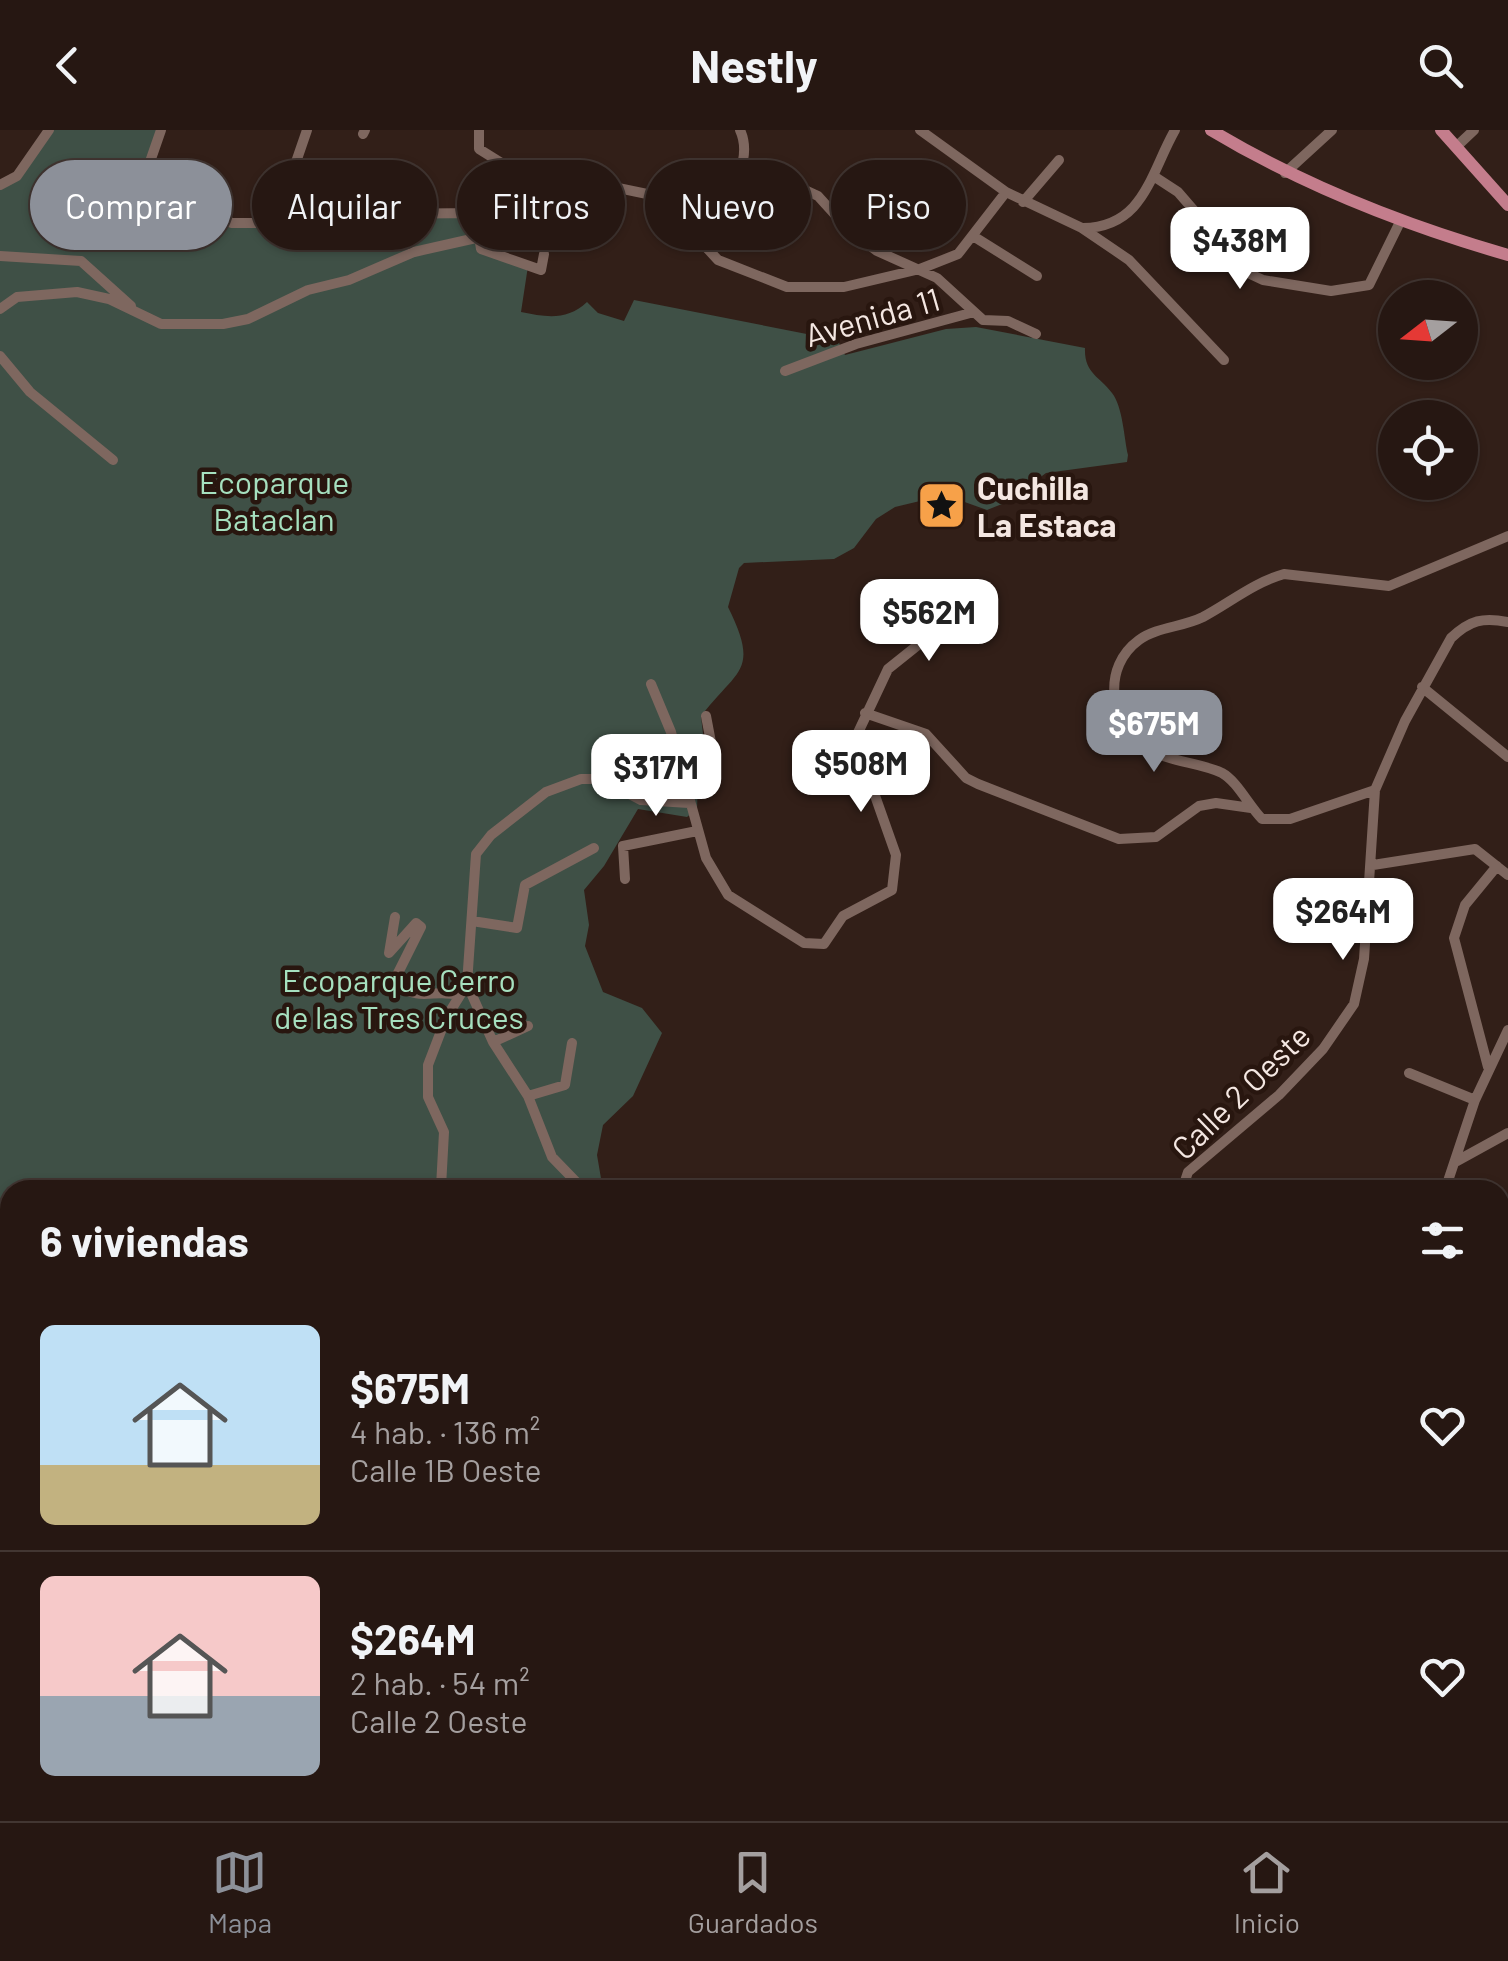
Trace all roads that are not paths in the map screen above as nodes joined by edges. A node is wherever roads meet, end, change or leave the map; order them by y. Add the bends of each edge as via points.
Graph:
1 (49, 130) edge
2 (162, 130) edge
3 (307, 130) edge
4 (479, 130) edge
5 (740, 130) edge
6 (920, 130) edge
7 (1176, 130) edge
8 (1212, 130) edge
9 (1332, 130) edge
10 (1442, 130) edge
11 (1474, 130) edge
12 (1456, 146) junction
13 (496, 160) edge
14 (741, 160) edge
15 (1059, 160) dead end
16 (1284, 174) junction
17 (1155, 177) junction
18 (0, 185) edge
19 (1006, 192) junction
20 (811, 193) edge
21 (1023, 202) junction
22 (1508, 206) edge
23 (1401, 220) junction
24 (1082, 228) junction
25 (973, 236) junction
26 (457, 242) edge
27 (482, 250) edge
28 (709, 250) edge
29 (544, 254) dead end
30 (1508, 254) edge
31 (0, 256) edge
32 (920, 270) junction
33 (1037, 276) dead end
34 (0, 308) edge
35 (134, 311) junction
36 (974, 312) junction
37 (1036, 334) dead end
38 (0, 356) edge
39 (1224, 360) dead end
40 (784, 371) dead end
41 (114, 460) dead end
42 (1508, 536) edge
43 (1508, 622) edge
44 (918, 626) dead end
45 (651, 684) dead end
46 (1422, 687) junction
47 (865, 713) junction
48 (706, 716) dead end
49 (1508, 757) edge
50 (1375, 790) junction
51 (688, 799) junction
52 (1252, 808) junction
53 (697, 832) junction
54 (594, 848) dead end
55 (1373, 865) junction
56 (1498, 866) junction
57 (1508, 875) edge
58 (625, 880) dead end
59 (395, 917) dead end
60 (472, 921) junction
61 (467, 984) junction
62 (458, 995) junction
63 (528, 1026) dead end
64 (1508, 1030) edge
65 (493, 1042) junction
66 (572, 1043) dead end
67 (1488, 1067) junction
68 (1409, 1073) dead end
69 (528, 1096) junction
70 (1474, 1100) junction
71 (1508, 1132) edge
72 (1457, 1161) junction
73 (441, 1180) edge
74 (574, 1180) edge
75 (1185, 1180) edge
76 (1449, 1180) edge

1 - 18 street via 17,176
2 - 3 street via 144,179 150,191 232,223 275,223
4 - 13 street via 479,149
5 - 14 street via 746,147
6 - 19 street
7 - 17 street
8 - 16 main road
9 - 16 street
10 - 12 main road
11 - 12 street
12 - 22 main road
15 - 21 street
16 - 23 main road
17 - 23 street via 1178,192 1248,274 1264,280 1331,291 1369,285
17 - 24 street via 1125,217
19 - 21 street
19 - 25 street, Avenida 11
20 - 32 street via 877,251
21 - 24 street
23 - 30 main road
24 - 39 street via 1129,260
25 - 32 street, Avenida 11 via 958,254
25 - 33 street
26 - 35 street via 308,290 248,319 161,324
27 - 29 street via 541,270
28 - 32 street, Avenida 11 via 718,260 787,286 844,286
31 - 35 street via 81,262
32 - 36 street
34 - 35 street via 17,297 62,292 109,299
36 - 37 street
36 - 40 street, Avenida 11
38 - 41 street via 30,392
42 - 52 street via 1389,586 1284,574 1202,618 1141,638 1128,650 1118,665 1114,695 1134,738 1158,755 1224,774
43 - 46 street, Calle 2 Oeste via 1467,622
44 - 47 street via 918,645 888,669
45 - 51 street
46 - 49 street
46 - 50 street, Calle 2 Oeste
47 - 52 street via 937,740 959,771 978,784 1119,839 1156,837 1199,806
47 - 53 street via 855,747 898,870 892,890 843,916 830,941 804,943 728,895
48 - 51 street via 713,754
50 - 52 street via 1290,819 1262,819
50 - 55 street, Calle 2 Oeste
51 - 53 street
51 - 60 street via 641,800 602,779 546,792 491,834 476,854
53 - 58 street via 622,846
54 - 60 street via 524,884 518,928
55 - 56 street via 1474,850
55 - 75 street, Calle 2 Oeste via 1354,1004 1311,1062
56 - 57 street
56 - 67 street via 1465,905 1454,938
59 - 62 street via 389,953 416,923 422,927 397,975 400,986 416,996
60 - 61 street
61 - 62 street
61 - 65 street
62 - 73 street via 428,1064 428,1097 444,1132
63 - 65 street
64 - 67 street
65 - 69 street
66 - 69 street via 565,1084
67 - 70 street
68 - 70 street
69 - 74 street via 552,1158
70 - 72 street
71 - 72 street
72 - 76 street

